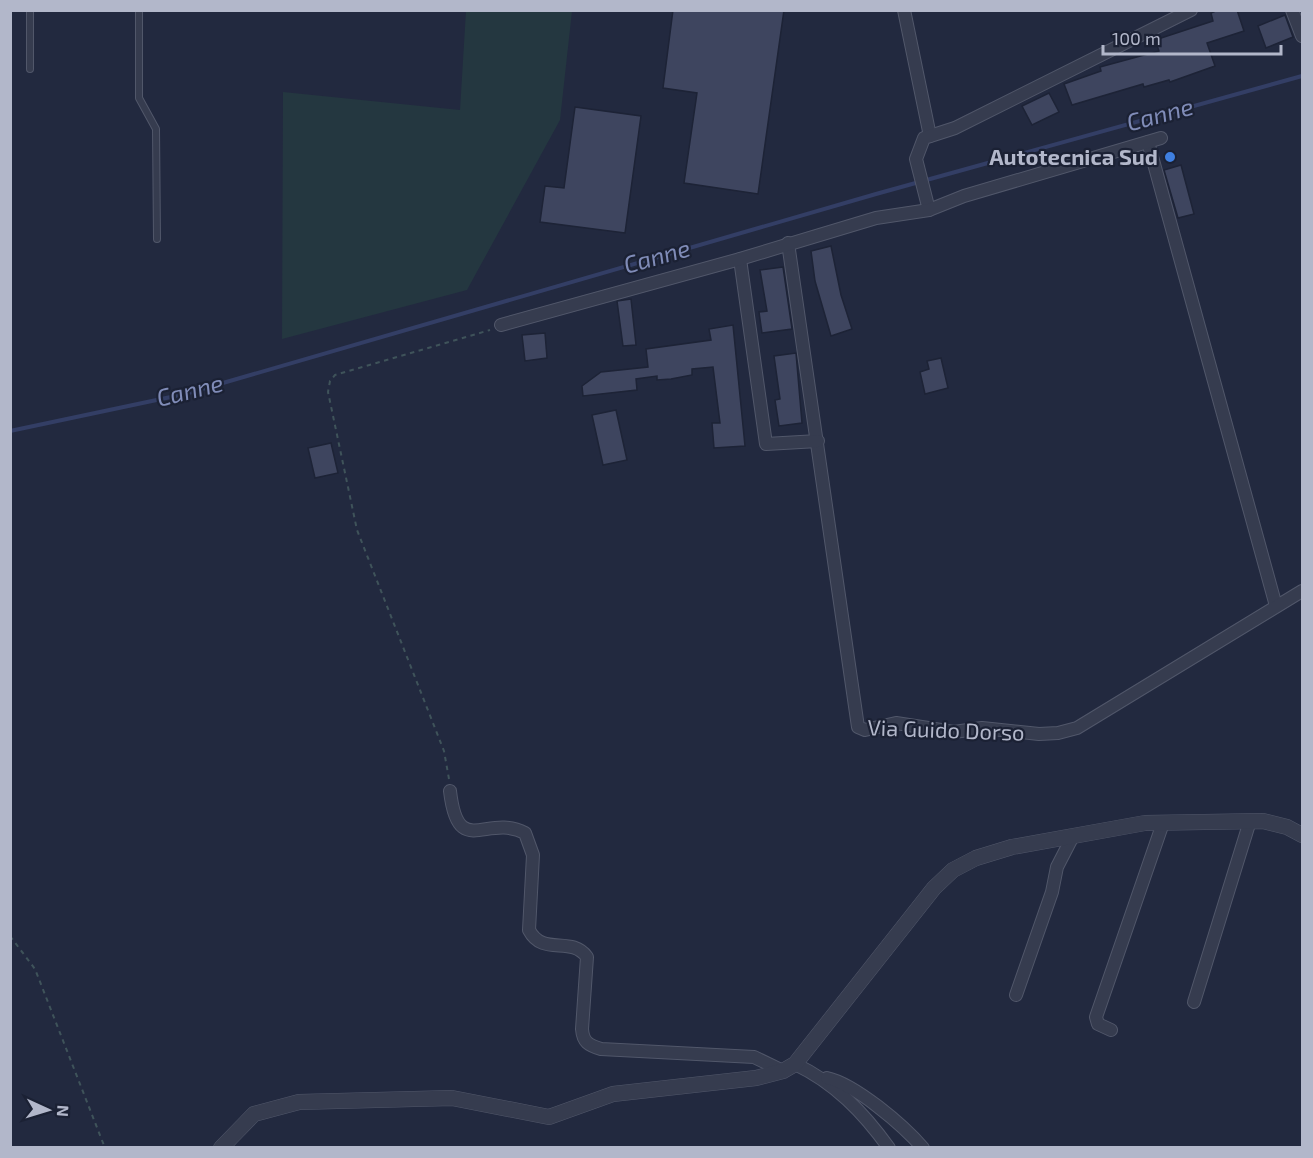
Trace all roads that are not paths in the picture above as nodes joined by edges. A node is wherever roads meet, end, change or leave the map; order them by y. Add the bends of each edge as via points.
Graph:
1 (30, 10) edge
2 (139, 10) edge
3 (904, 10) edge
4 (1191, 10) edge
5 (1292, 10) edge
6 (1302, 36) edge
7 (30, 69) dead end
8 (930, 136) junction
9 (1161, 138) dead end
10 (1148, 141) junction
11 (929, 210) junction
12 (157, 239) dead end
13 (788, 243) junction
14 (740, 259) junction
15 (501, 325) road end
16 (818, 441) junction
17 (1302, 591) edge
18 (1276, 606) junction
19 (450, 791) road end
20 (1250, 821) junction
21 (1163, 823) junction
22 (1302, 835) edge
23 (1073, 836) junction
24 (1016, 995) dead end
25 (1194, 1002) dead end
26 (1111, 1030) dead end
27 (789, 1068) junction
28 (822, 1077) junction
29 (221, 1148) edge
30 (889, 1148) edge
31 (923, 1148) edge

1 - 7 lane
2 - 12 lane via 139,98 156,129
3 - 8 street
4 - 8 street via 955,129
5 - 6 street
8 - 11 street via 924,138 916,159
9 - 10 street
10 - 11 street
10 - 18 street
11 - 13 street via 876,218
13 - 14 street
13 - 16 street, Via Guido Dorso
14 - 15 street
14 - 16 street via 766,444
16 - 18 street, Via Guido Dorso via 858,727 865,730 896,723 954,732 982,728 1058,733 1077,728
17 - 18 street, Via Guido Dorso
19 - 27 street via 453,816 466,829 517,828 525,833 533,855 529,930 542,944 572,946 587,957 582,1029 583,1039 590,1046 754,1057
20 - 21 street
20 - 22 street via 1287,827
20 - 25 street
21 - 23 street
21 - 26 street via 1096,1017 1098,1024
23 - 24 street via 1057,867
23 - 27 street via 1012,847 953,870 934,888
27 - 28 street
27 - 29 street via 756,1078 613,1094 549,1117 452,1098 299,1102 254,1114
28 - 30 street via 843,1094
28 - 31 street via 851,1086

